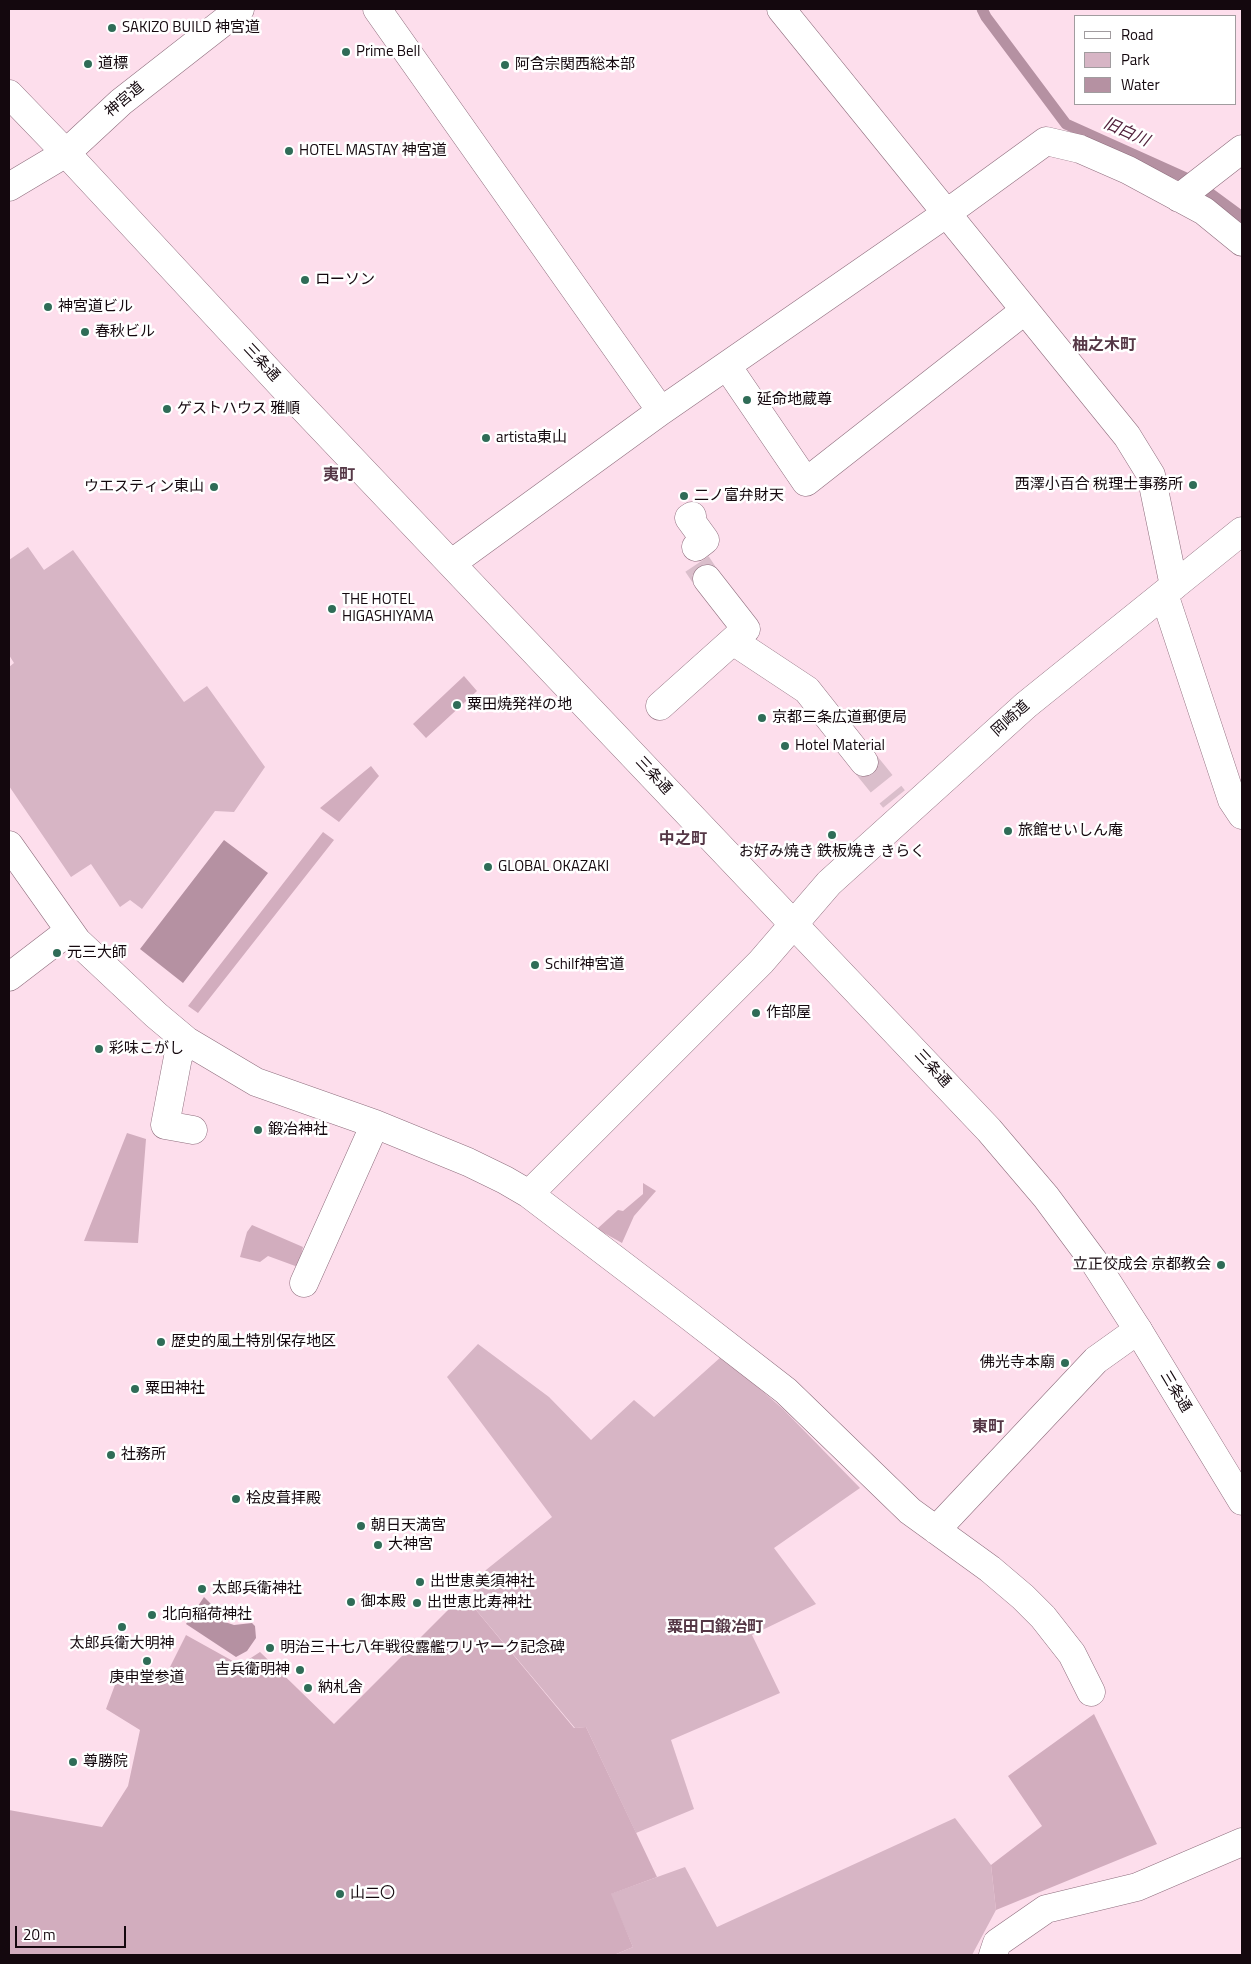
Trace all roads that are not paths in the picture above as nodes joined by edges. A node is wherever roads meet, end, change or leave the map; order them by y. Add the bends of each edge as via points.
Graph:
1 (240, 9) edge
2 (377, 9) edge
3 (781, 9) edge
4 (9, 94) edge
5 (1242, 150) edge
6 (66, 152) junction
7 (9, 187) edge
8 (1191, 189) junction
9 (948, 213) junction
10 (1242, 242) edge
11 (1024, 311) junction
12 (727, 366) junction
13 (661, 411) junction
14 (692, 516) dead end
15 (1242, 531) edge
16 (452, 563) junction
17 (1169, 590) junction
18 (733, 641) junction
19 (660, 706) dead end
20 (864, 762) tunnel mouth
21 (1242, 815) edge
22 (9, 845) edge
23 (794, 924) junction
24 (69, 931) junction
25 (9, 977) edge
26 (187, 1042) junction
27 (375, 1124) junction
28 (194, 1130) dead end
29 (529, 1194) junction
30 (304, 1283) dead end
31 (1138, 1330) junction
32 (1242, 1501) edge
33 (936, 1530) junction
34 (1091, 1692) dead end
35 (1242, 1842) edge
36 (994, 1955) edge

1 - 6 street, 神宮道 via 121,102
2 - 13 street
3 - 9 street
4 - 6 street, 三条通
5 - 8 street
6 - 7 street, 神宮道
6 - 16 street, 三条通 via 287,391
8 - 9 street via 1128,170 1080,149 1046,141
8 - 10 street via 1204,211
9 - 11 street
9 - 12 street
11 - 12 street via 806,482
11 - 17 street via 1126,436 1151,475
12 - 13 street
13 - 16 street
14 - 18 street via 689,518 705,540 698,562 746,629
15 - 17 street, 岡崎道
16 - 23 street, 三条通
17 - 21 street via 1232,800
17 - 23 street, 岡崎道 via 900,806
18 - 19 street
18 - 20 street via 807,690
22 - 24 street
23 - 29 street, 岡崎道 via 761,962
23 - 31 street, 三条通 via 996,1137 1095,1264
24 - 25 street
24 - 26 street
26 - 27 street via 256,1082
26 - 28 street via 178,1057 165,1125
27 - 29 street via 468,1162
27 - 30 street
29 - 33 street via 786,1392 910,1511
31 - 32 street, 三条通
31 - 33 street via 1096,1360
33 - 34 street via 990,1569 1043,1617 1072,1654
35 - 36 street via 1137,1887 1046,1909 997,1943

